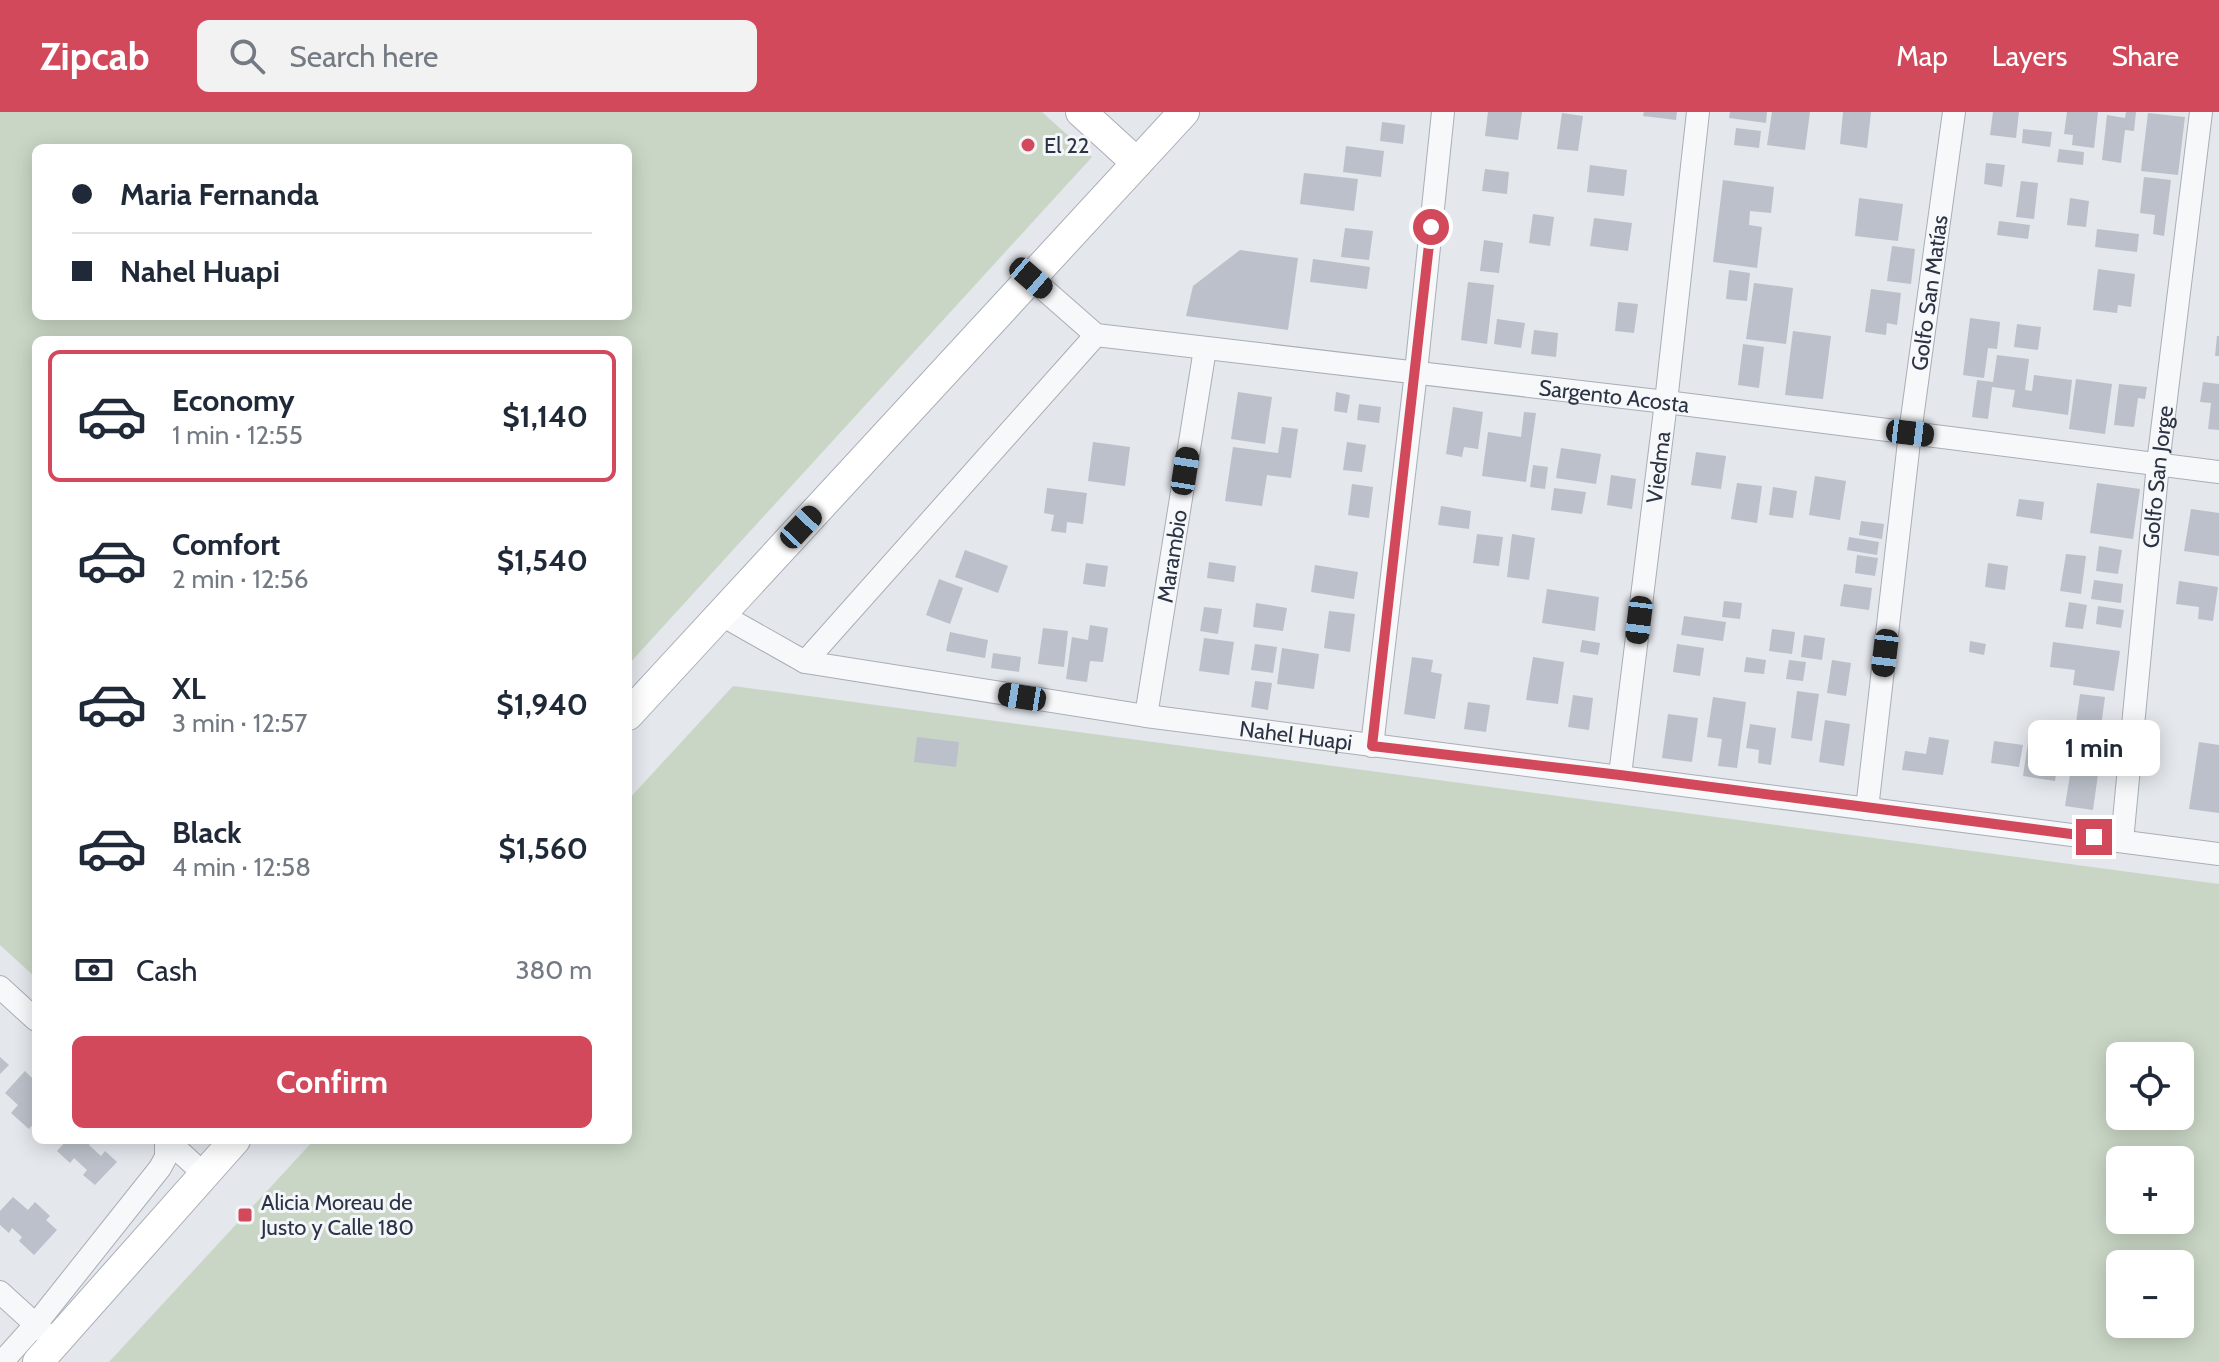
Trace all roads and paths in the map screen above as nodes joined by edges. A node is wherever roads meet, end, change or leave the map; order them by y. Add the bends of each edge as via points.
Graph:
1 (1081, 112) edge
2 (1184, 112) edge
3 (1443, 112) edge
4 (1698, 112) edge
5 (1954, 112) edge
6 (2201, 112) edge
7 (1137, 163) junction
8 (1031, 278) junction
9 (1096, 335) junction
10 (1205, 349) junction
11 (1416, 372) junction
12 (1666, 402) junction
13 (1910, 433) junction
14 (2158, 464) junction
15 (2219, 472) edge
16 (720, 614) junction
17 (805, 662) junction
18 (632, 711) edge
19 (1146, 716) junction
20 (1372, 746) junction
21 (1620, 775) junction
22 (1867, 809) junction
23 (2122, 841) junction
24 (2219, 854) edge
25 (0, 987) edge
26 (32, 1016) edge
27 (167, 1144) edge
28 (171, 1144) edge
29 (231, 1144) edge
30 (204, 1174) junction
31 (0, 1292) edge
32 (43, 1343) edge
33 (2, 1362) edge

1 - 7 main road
2 - 7 main road
3 - 11 street
4 - 12 street, Viedma
5 - 13 street, Golfo San Matías
6 - 14 street, Golfo San Jorge
7 - 8 main road
8 - 9 street
8 - 16 main road
9 - 10 street, Sargento Acosta
9 - 17 street
10 - 11 street, Sargento Acosta
10 - 19 street, Marambio
11 - 12 street, Sargento Acosta
11 - 20 street
12 - 13 street, Sargento Acosta
12 - 21 street, Viedma
13 - 14 street, Sargento Acosta
13 - 22 street, Golfo San Matías
14 - 15 street, Sargento Acosta
14 - 23 street, Golfo San Jorge
16 - 17 street, Nahel Huapi
16 - 18 main road
17 - 19 street, Nahel Huapi
19 - 20 street, Nahel Huapi
20 - 21 street, Nahel Huapi
21 - 22 street, Nahel Huapi
22 - 23 street, Nahel Huapi
23 - 24 street, Nahel Huapi
25 - 26 street
27 - 32 street via 160,1168
28 - 30 street
29 - 30 main road
30 - 32 main road
31 - 32 street
32 - 33 street

